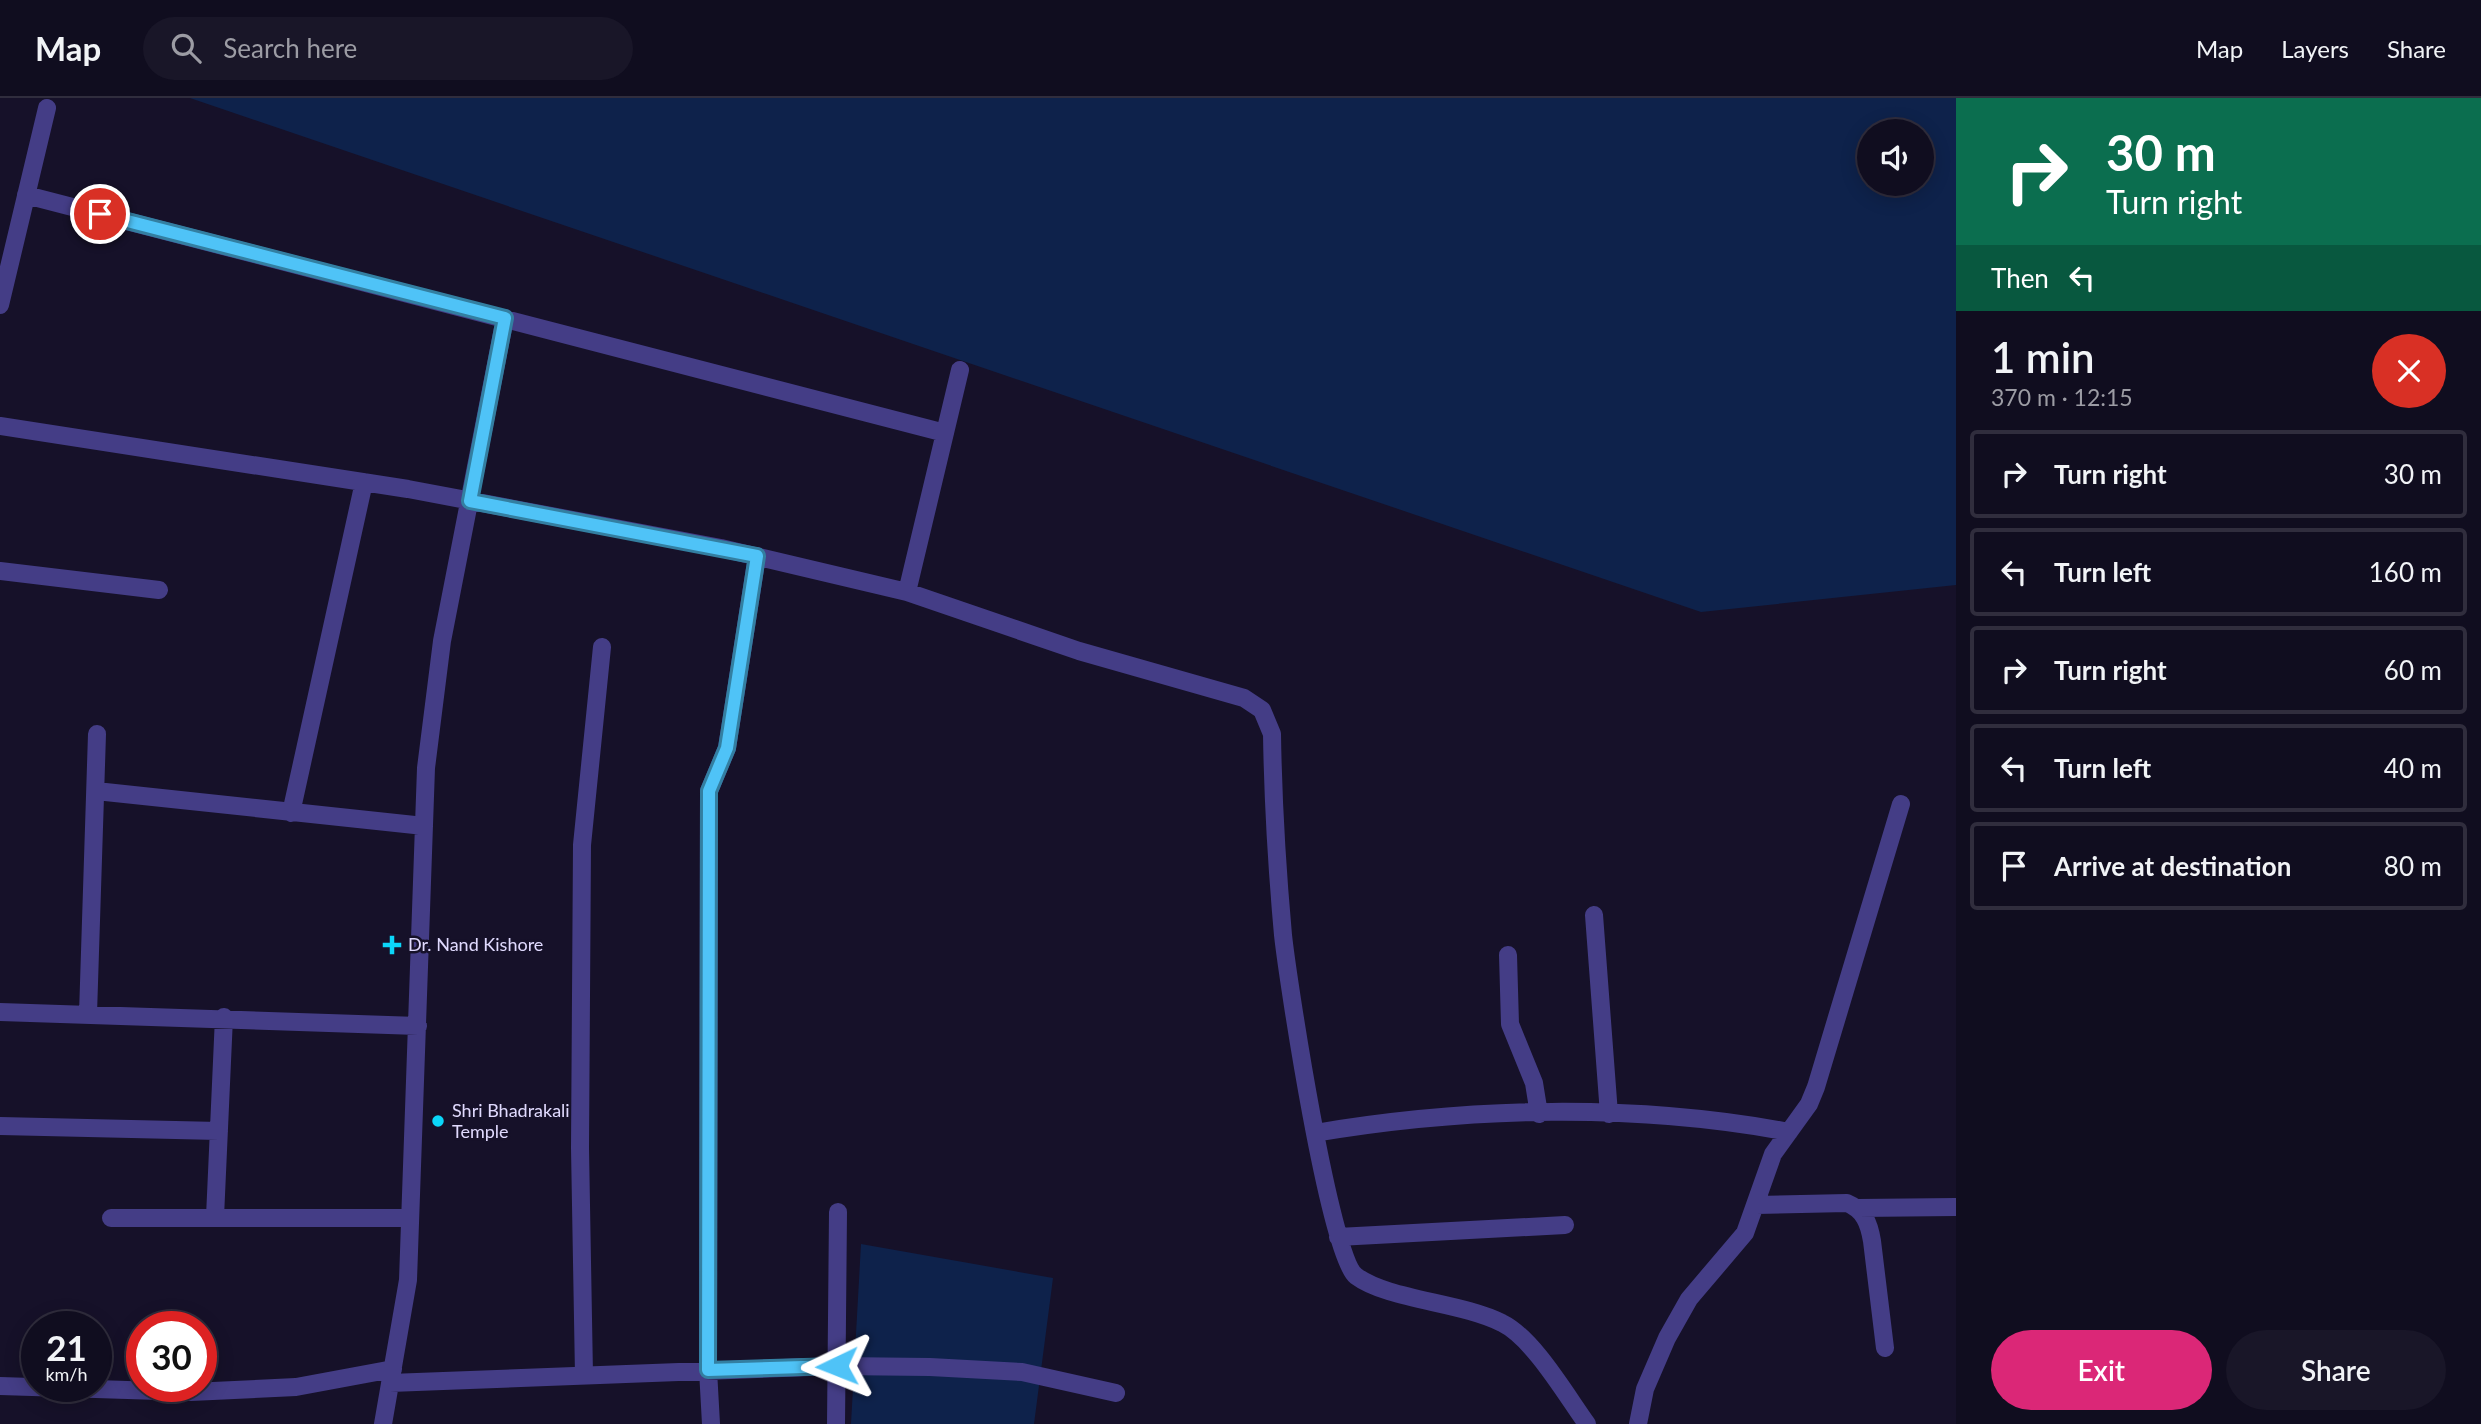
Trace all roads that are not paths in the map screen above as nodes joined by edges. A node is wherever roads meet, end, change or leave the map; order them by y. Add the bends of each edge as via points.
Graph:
1 (47, 108) dead end
2 (26, 195) junction
3 (0, 305) edge
4 (505, 318) junction
5 (960, 370) dead end
6 (0, 426) edge
7 (945, 433) junction
8 (364, 482) junction
9 (470, 501) junction
10 (757, 556) junction
11 (0, 571) edge
12 (159, 590) dead end
13 (907, 592) junction
14 (602, 648) dead end
15 (97, 734) dead end
16 (96, 791) junction
17 (1901, 804) dead end
18 (291, 813) junction
19 (424, 826) junction
20 (1594, 915) dead end
21 (1508, 955) dead end
22 (0, 1012) edge
23 (88, 1014) junction
24 (224, 1017) junction
25 (418, 1026) junction
26 (1539, 1114) junction
27 (1609, 1114) junction
28 (0, 1126) edge
29 (219, 1131) junction
30 (1789, 1132) junction
31 (1315, 1133) junction
32 (1756, 1205) junction
33 (1956, 1207) edge
34 (1858, 1208) junction
35 (838, 1212) dead end
36 (215, 1217) junction
37 (111, 1218) dead end
38 (411, 1218) junction
39 (1565, 1225) dead end
40 (1338, 1237) junction
41 (1885, 1348) dead end
42 (837, 1366) junction
43 (708, 1370) junction
44 (584, 1375) junction
45 (391, 1376) junction
46 (0, 1386) edge
47 (1116, 1393) dead end
48 (383, 1424) edge
49 (711, 1424) edge
50 (836, 1424) edge
51 (1587, 1424) edge
52 (1638, 1424) edge

1 - 2 street
2 - 3 street
2 - 4 street
4 - 7 street
4 - 9 street
5 - 7 street
6 - 8 street
7 - 13 street
8 - 9 street
8 - 18 street
9 - 10 street
9 - 19 street via 442,641 426,768
10 - 13 street
10 - 43 street via 727,748 709,791
11 - 12 street
13 - 31 street via 1079,651 1244,698 1262,709 1272,734 1283,937
14 - 44 street via 582,845
15 - 16 street
16 - 18 street
16 - 23 street
17 - 30 street via 1816,1087
18 - 19 street
19 - 25 street
20 - 27 street
21 - 26 street via 1510,1024 1534,1083
22 - 23 street
23 - 24 street
24 - 25 street
24 - 29 street
25 - 38 street
26 - 27 street
26 - 31 street via 1401,1119
27 - 30 street via 1717,1118
28 - 29 street
29 - 36 street
30 - 32 street via 1773,1154
31 - 40 street
32 - 34 street via 1847,1203
32 - 52 street via 1745,1233 1689,1299 1667,1338 1645,1388
33 - 34 street
34 - 41 street via 1869,1223
35 - 42 street
36 - 37 street
36 - 38 street
38 - 45 street via 407,1294
39 - 40 street
40 - 51 street via 1354,1276 1504,1324 1522,1339
42 - 43 street
42 - 47 street via 995,1368
42 - 50 street
43 - 44 street
43 - 49 street
44 - 45 street
45 - 46 street via 191,1392
45 - 48 street

